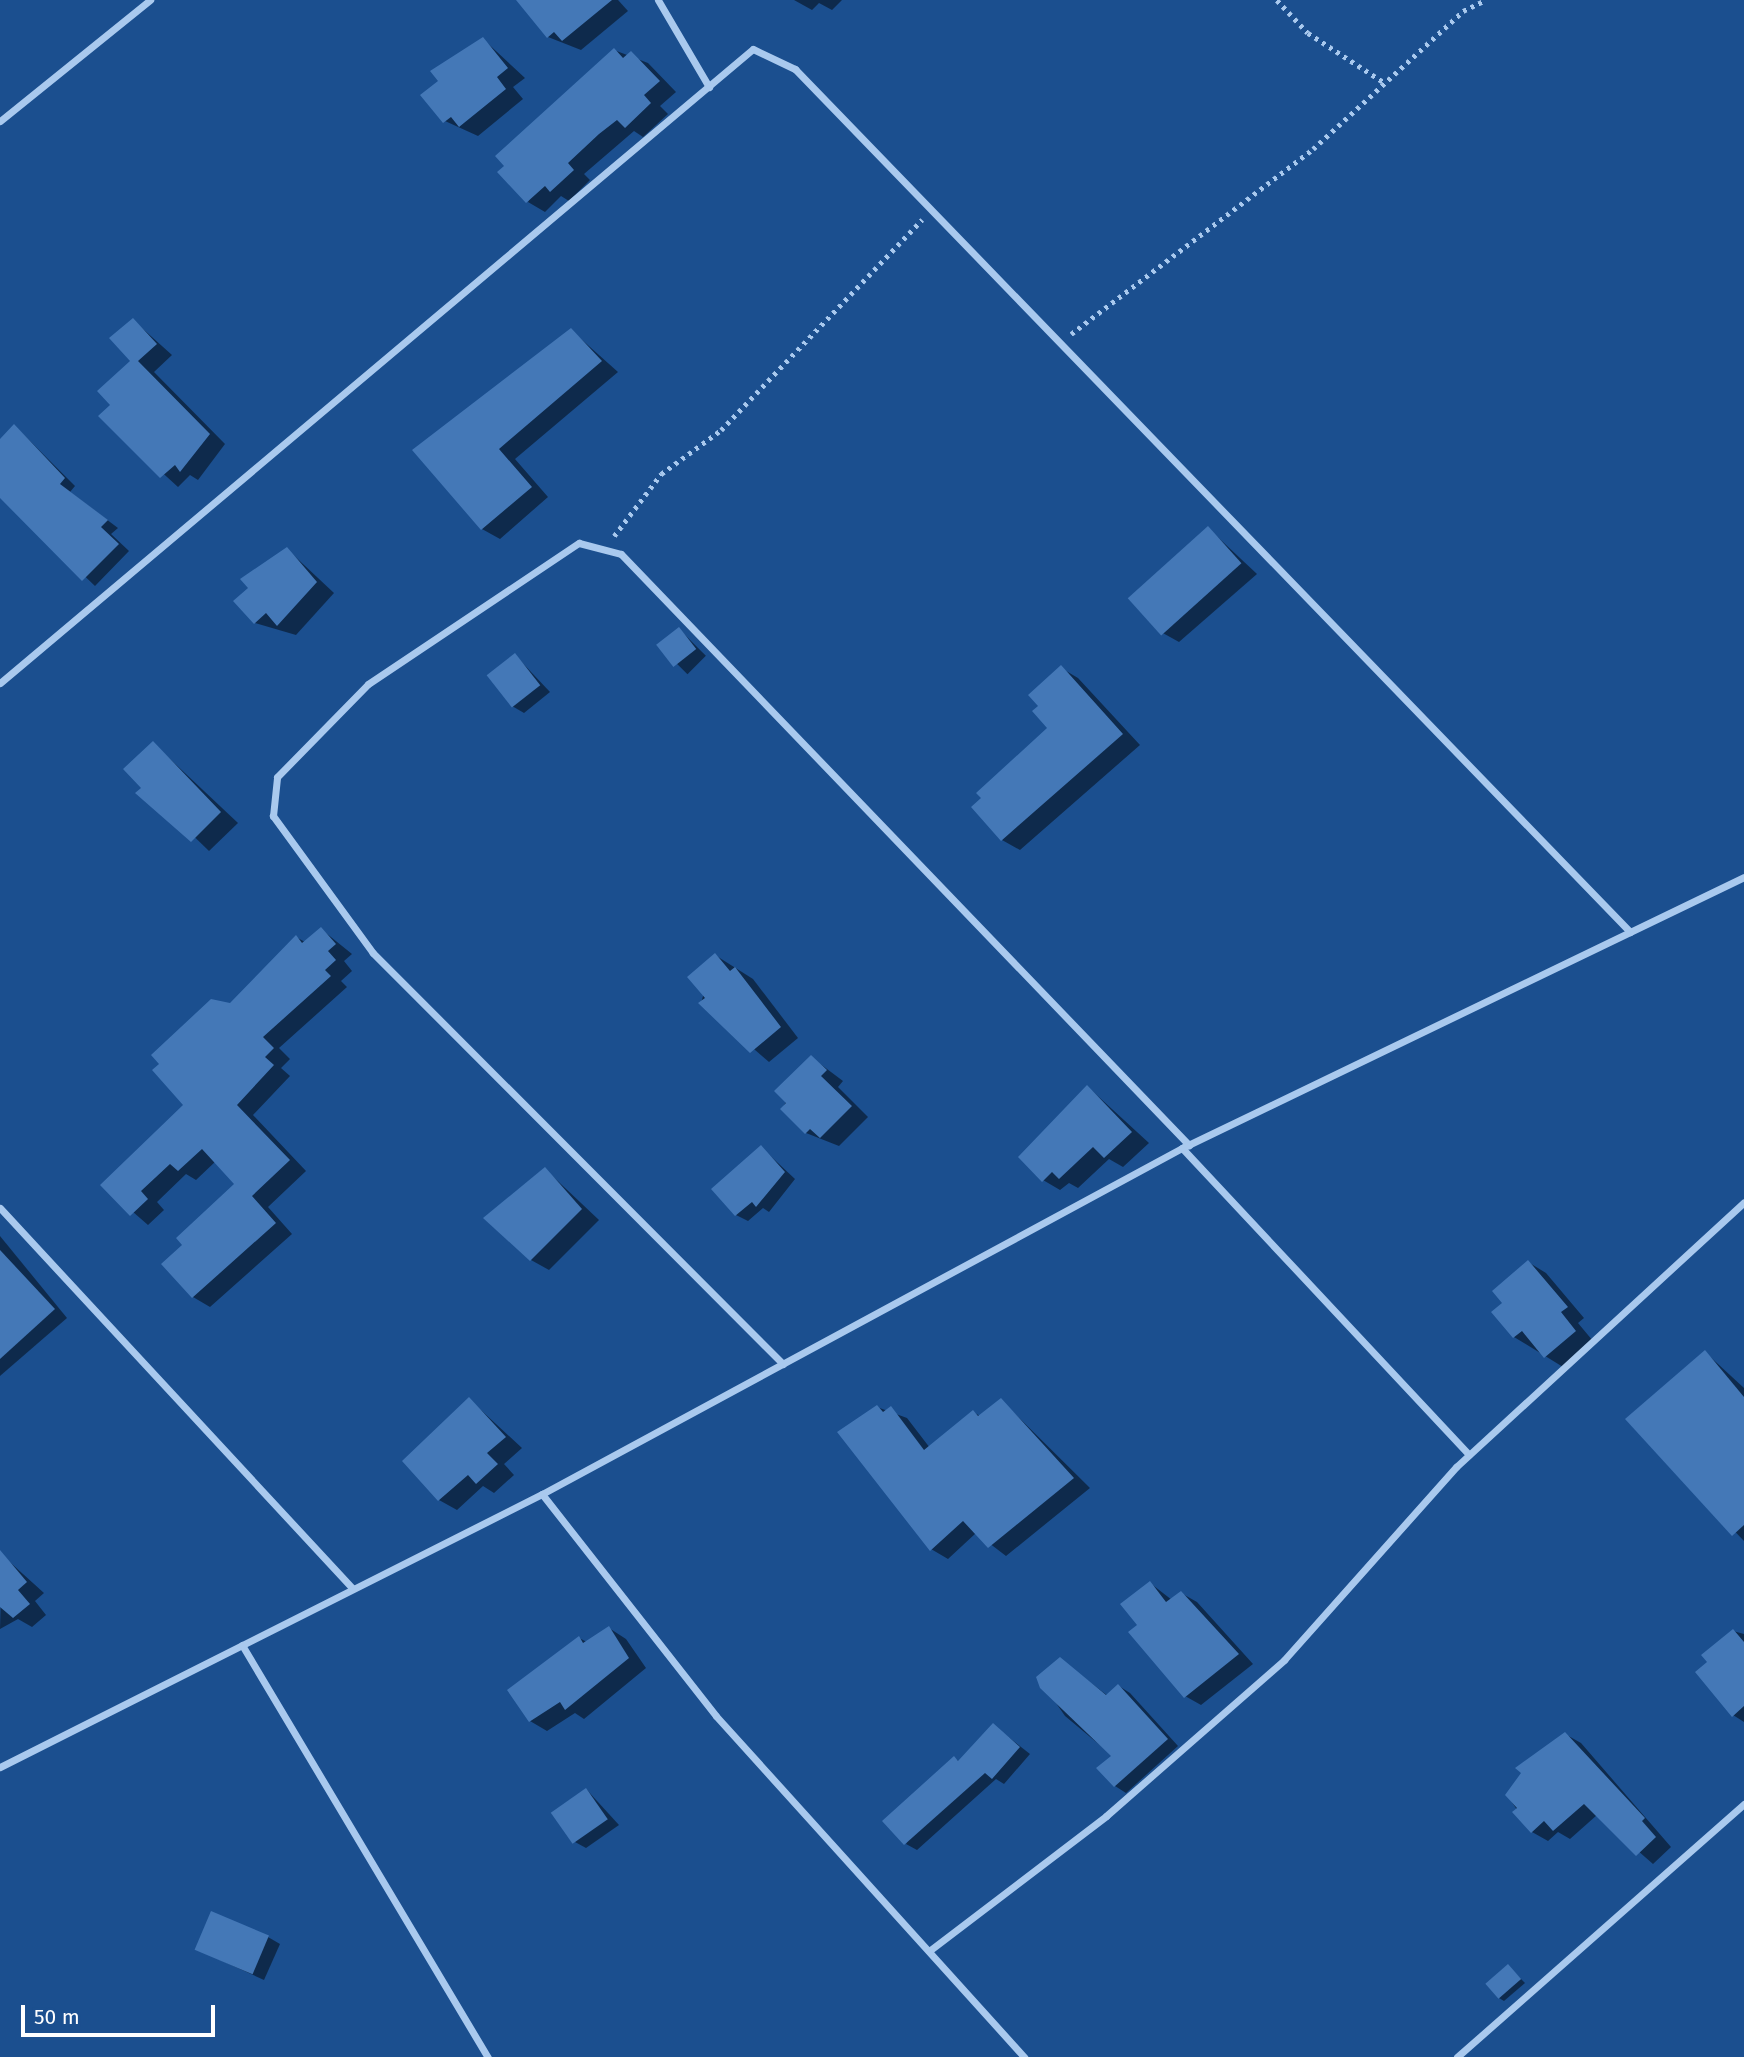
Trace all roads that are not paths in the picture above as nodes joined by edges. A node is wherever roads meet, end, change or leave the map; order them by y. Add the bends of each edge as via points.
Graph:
1 (150, 0) edge
2 (658, 0) edge
3 (709, 87) junction
4 (0, 121) edge
5 (0, 683) edge
6 (1744, 877) edge
7 (1630, 932) junction
8 (1186, 1147) junction
9 (1744, 1202) edge
10 (0, 1208) edge
11 (783, 1364) junction
12 (1469, 1455) junction
13 (542, 1494) junction
14 (353, 1589) junction
15 (242, 1645) junction
16 (0, 1767) edge
17 (1744, 1804) edge
18 (929, 1951) junction
19 (488, 2057) edge
20 (1024, 2057) edge
21 (1457, 2057) edge

1 - 4 street
2 - 3 street
3 - 5 street
3 - 7 street via 753,49 795,69
6 - 7 street
7 - 8 street
8 - 11 street
8 - 11 street via 757,691 621,554 579,543 368,684 277,777 273,816 373,953
8 - 12 street
9 - 12 street
10 - 14 street
11 - 13 street
12 - 18 street via 1284,1660 1106,1816
13 - 14 street
13 - 18 street via 716,1716
14 - 15 street
15 - 16 street
15 - 19 street
17 - 21 street
18 - 20 street

